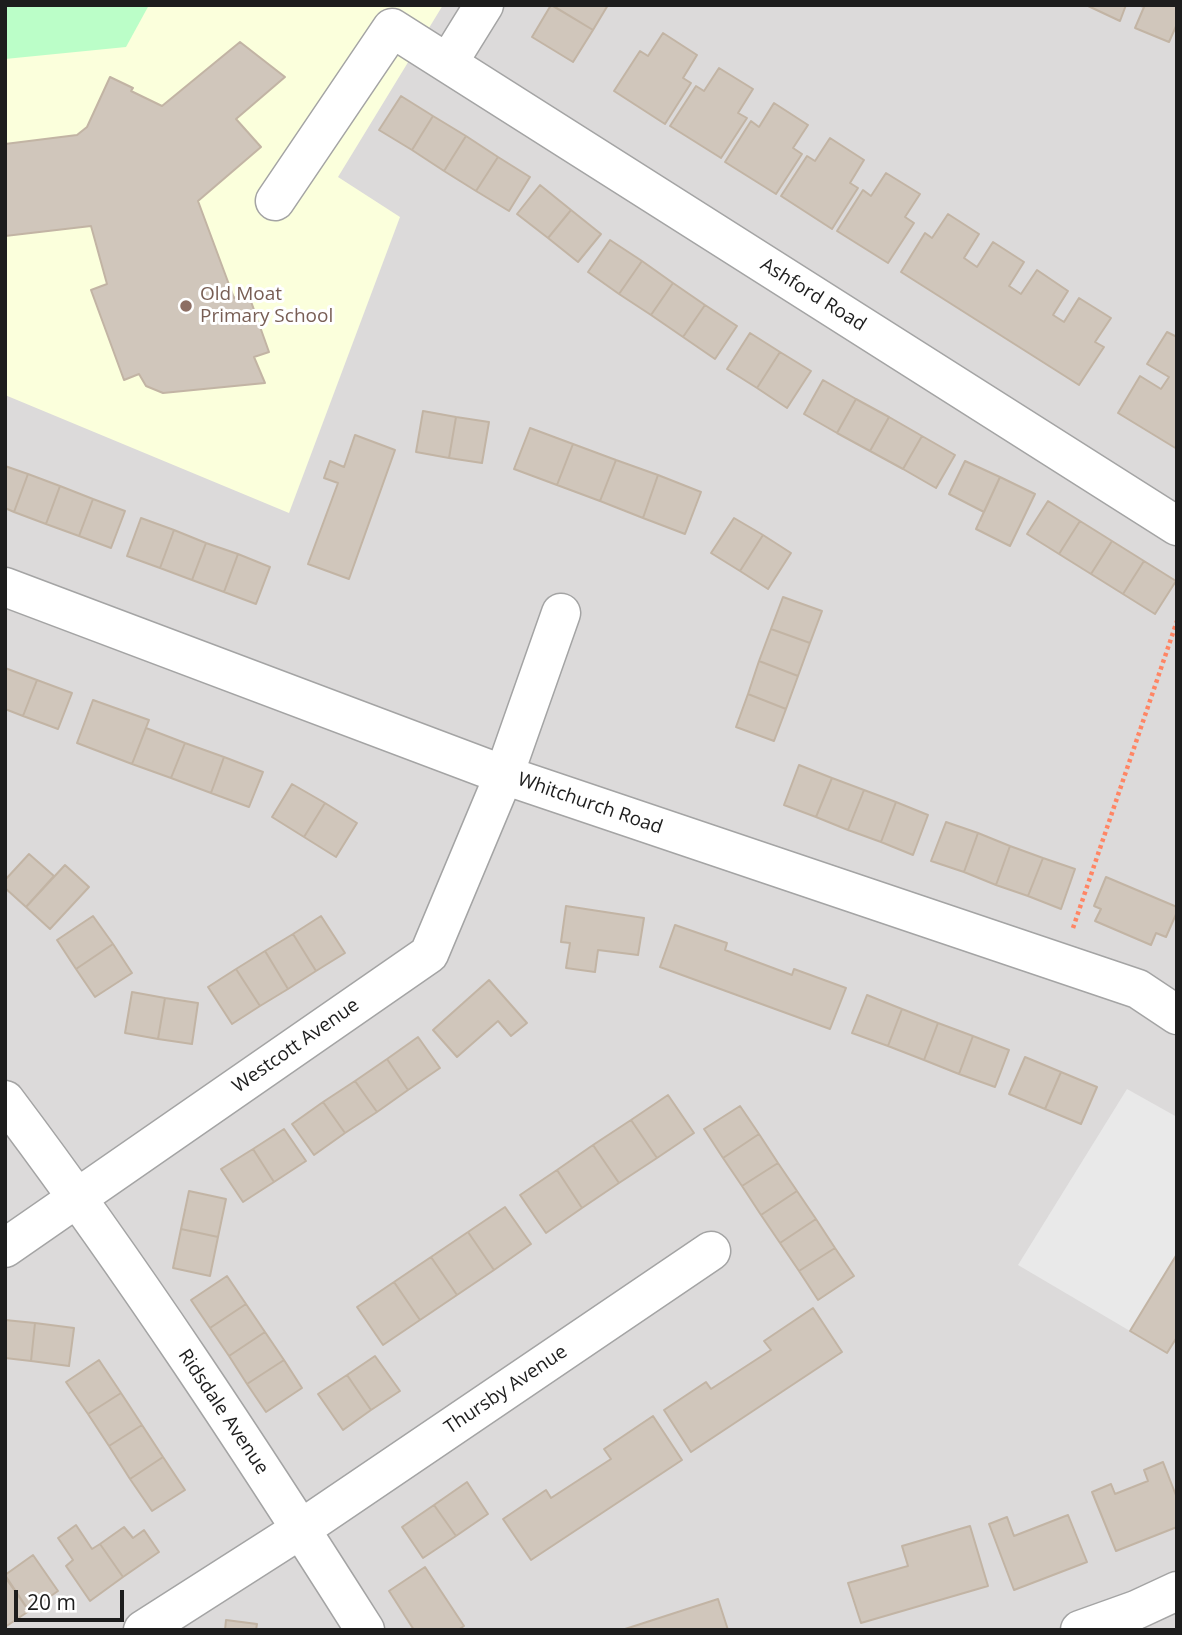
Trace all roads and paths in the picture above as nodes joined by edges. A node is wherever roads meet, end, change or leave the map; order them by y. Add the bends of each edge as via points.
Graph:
1 (484, 5) edge
2 (448, 63) junction
3 (275, 201) dead end
4 (1177, 526) edge
5 (5, 587) edge
6 (561, 613) dead end
7 (1177, 621) edge
8 (504, 775) junction
9 (1062, 963) junction
10 (1177, 1015) edge
11 (5, 1100) edge
12 (78, 1197) junction
13 (5, 1248) edge
14 (711, 1251) dead end
15 (301, 1529) junction
16 (1177, 1591) edge
17 (1140, 1620) edge
18 (143, 1630) edge
19 (365, 1630) edge
20 (1080, 1630) edge

1 - 2 street
2 - 3 street, Ashford Road via 392,28
2 - 4 street, Ashford Road
5 - 8 street, Whitchurch Road
6 - 8 street, Westcott Avenue
7 - 9 path
8 - 9 street, Whitchurch Road
8 - 12 street, Westcott Avenue via 429,954
9 - 10 street, Whitchurch Road via 1138,989
11 - 12 street, Ridsdale Avenue
12 - 13 street, Westcott Avenue
12 - 15 street, Ridsdale Avenue
14 - 15 street, Thursby Avenue
15 - 18 street, Thursby Avenue
15 - 19 street, Ridsdale Avenue
16 - 17 street
17 - 20 street

